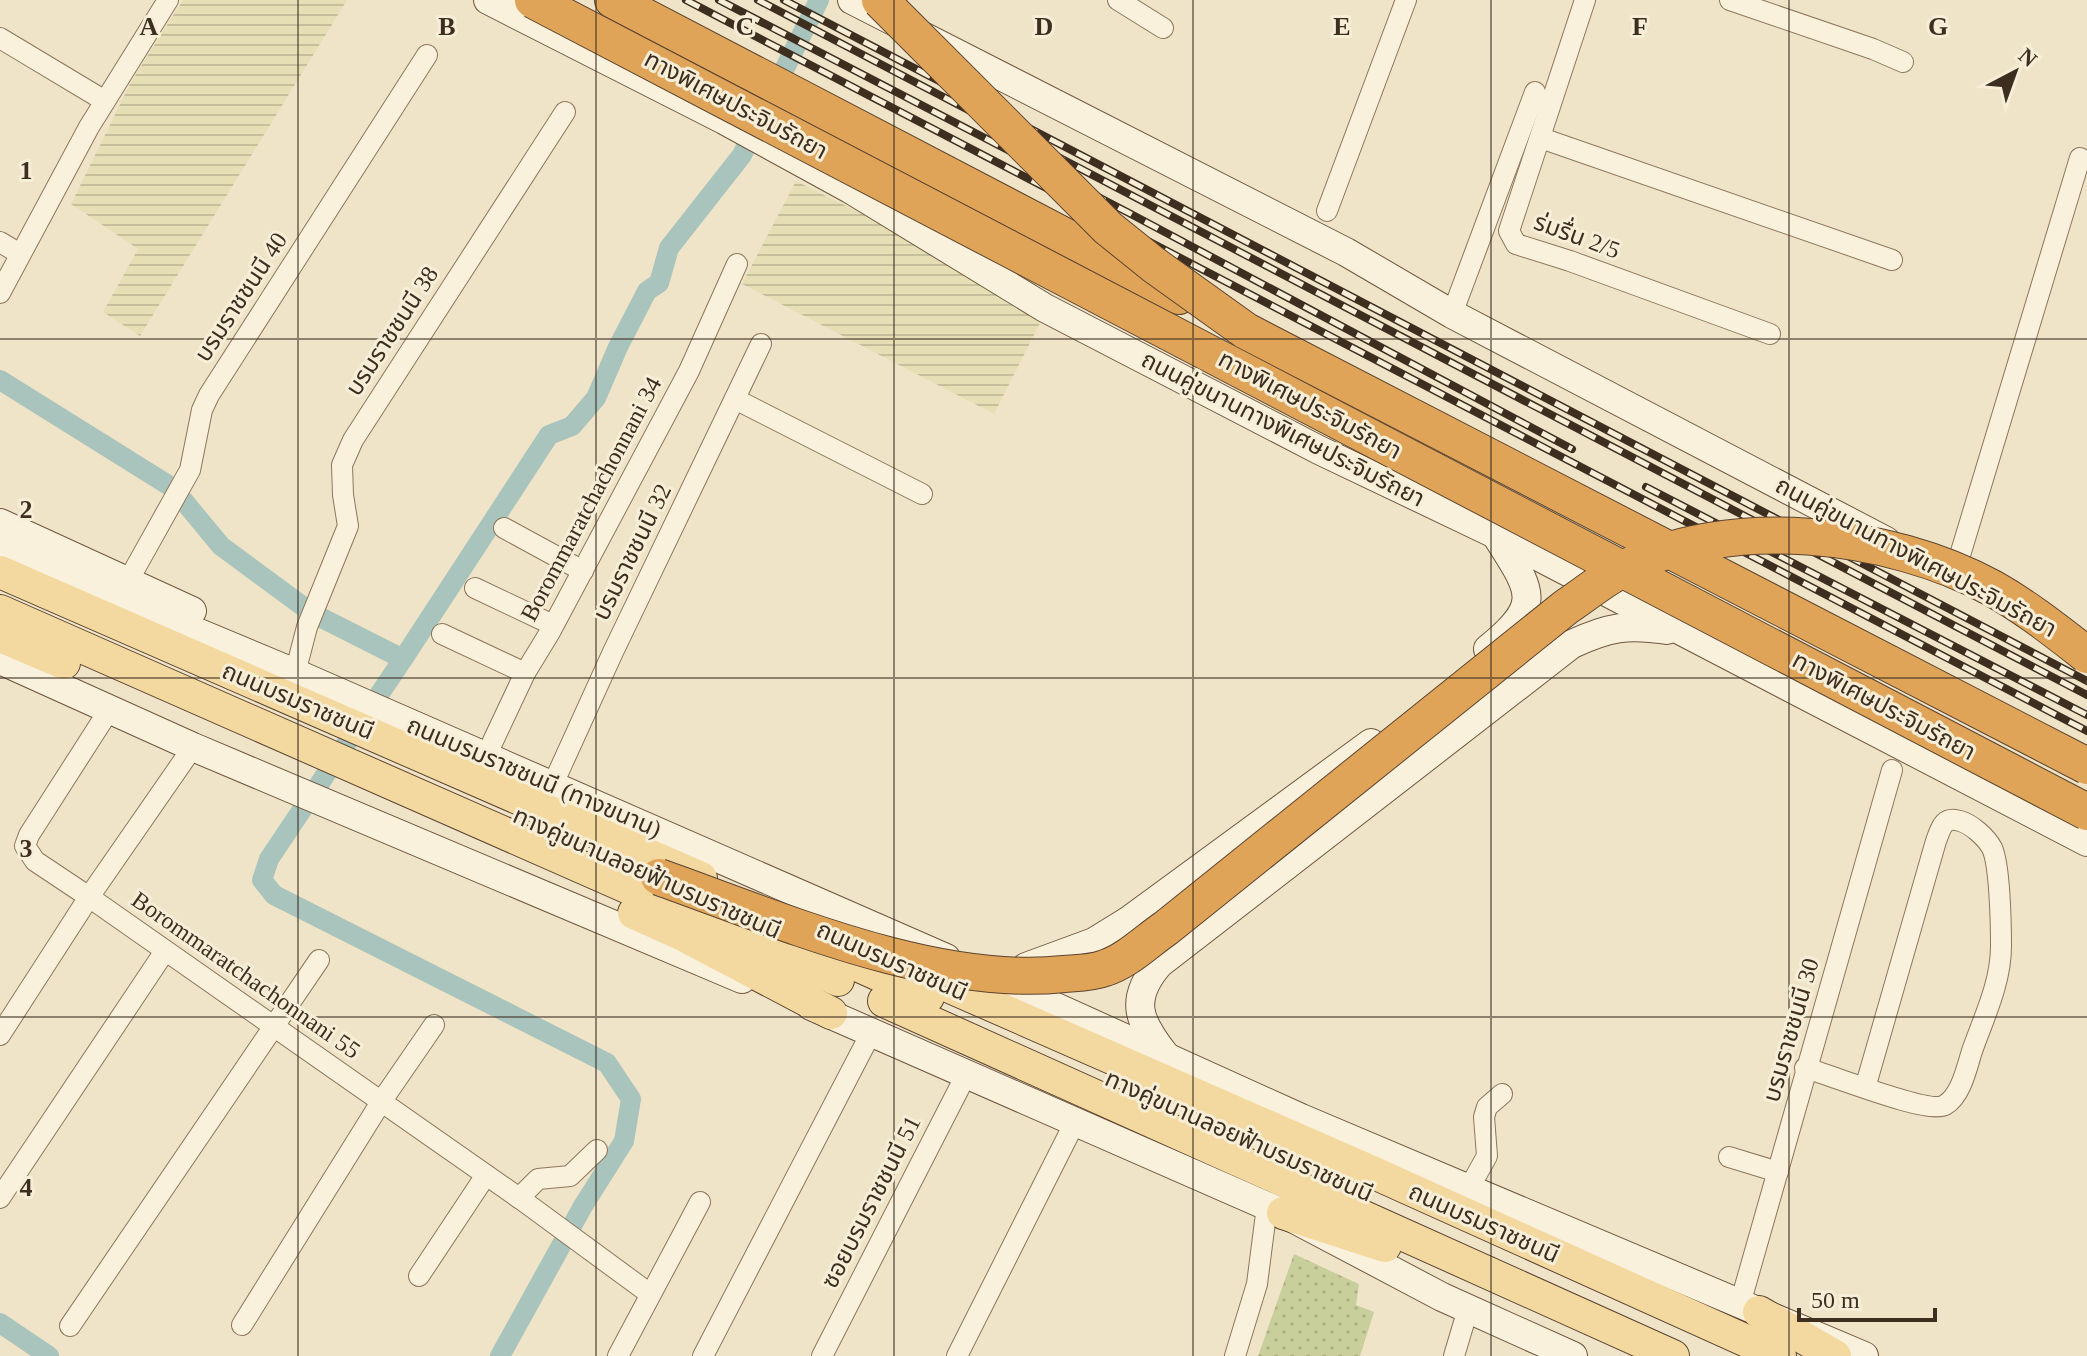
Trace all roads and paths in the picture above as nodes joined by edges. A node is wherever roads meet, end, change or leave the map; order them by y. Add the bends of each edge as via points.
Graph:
1 (168, 0) edge
2 (488, 0) edge
3 (533, 0) edge
4 (613, 0) edge
5 (1118, 0) edge
6 (1406, 0) edge
7 (1585, 0) edge
8 (1730, 0) edge
9 (867, 3) edge
10 (1163, 28) dead end
11 (0, 38) edge
12 (427, 55) dead end
13 (1903, 62) dead end
14 (1535, 92) dead end
15 (105, 101) junction
16 (565, 112) dead end
17 (1541, 138) junction
18 (2080, 158) dead end
19 (1327, 211) dead end
20 (0, 242) edge
21 (20, 254) junction
22 (1892, 260) dead end
23 (737, 264) dead end
24 (0, 293) edge
25 (1452, 314) junction
26 (1246, 331) junction
27 (1770, 334) dead end
28 (761, 344) dead end
29 (735, 399) junction
30 (922, 494) dead end
31 (0, 523) edge
32 (504, 528) dead end
33 (1495, 534) junction
34 (0, 550) edge
35 (583, 571) junction
36 (0, 572) edge
37 (1954, 575) junction
38 (128, 581) junction
39 (475, 588) dead end
40 (0, 590) edge
41 (1527, 605) junction
42 (0, 611) edge
43 (553, 625) junction
44 (1682, 632) junction
45 (442, 634) dead end
46 (0, 636) edge
47 (1587, 637) junction
48 (2087, 646) edge
49 (2087, 655) edge
50 (0, 660) edge
51 (295, 673) junction
52 (525, 673) junction
53 (0, 674) edge
54 (359, 714) junction
55 (104, 718) junction
56 (392, 729) junction
57 (193, 747) junction
58 (486, 756) junction
59 (2087, 766) edge
60 (1892, 770) dead end
61 (308, 782) junction
62 (553, 784) junction
63 (2087, 812) edge
64 (2087, 842) edge
65 (659, 877) junction
66 (89, 897) junction
67 (846, 913) joint
68 (1094, 942) junction
69 (165, 951) junction
70 (319, 960) dead end
71 (986, 975) junction
72 (1146, 979) junction
73 (831, 1013) joint
74 (434, 1025) dead end
75 (273, 1026) junction
76 (872, 1031) junction
77 (0, 1035) edge
78 (1175, 1060) junction
79 (1129, 1065) junction
80 (1805, 1068) junction
81 (967, 1073) junction
82 (1865, 1088) junction
83 (1502, 1094) dead end
84 (381, 1102) junction
85 (1075, 1122) junction
86 (597, 1150) dead end
87 (1729, 1157) dead end
88 (1778, 1172) junction
89 (486, 1175) junction
90 (1468, 1190) junction
91 (0, 1198) edge
92 (520, 1199) junction
93 (700, 1202) dead end
94 (1275, 1210) junction
95 (419, 1276) dead end
96 (646, 1290) junction
97 (1749, 1308) junction
98 (1468, 1309) junction
99 (242, 1325) dead end
100 (70, 1326) dead end
101 (618, 1356) edge
102 (703, 1356) edge
103 (822, 1356) edge
104 (957, 1356) edge
105 (1235, 1356) edge
106 (1454, 1356) edge
107 (1573, 1356) edge
108 (1650, 1356) edge
109 (1673, 1356) edge
110 (1730, 1356) edge
111 (1780, 1356) edge
112 (1835, 1356) edge
113 (1864, 1356) edge

1 - 15 street
2 - 33 main road, ถนนคู่ขนานทางพิเศษประจิมรัถยา via 793,158 1045,308
3 - 63 highway, ทางพิเศษประจิมรัถยา, bridge
4 - 26 highway, ทางพิเศษประจิมรัถยา, bridge
5 - 10 street
6 - 19 street
7 - 17 street, ร่มรื่น 2/5
8 - 13 street
9 - 25 main road, ถนนคู่ขนานทางพิเศษประจิมรัถยา via 1346,252
9 - 26 highway, bridge via 1108,228
11 - 15 street
12 - 38 street, บรมราชชนนี 40 via 209,395 186,477
14 - 25 street
15 - 21 street
16 - 51 street, บรมราชชนนี 38 via 353,440 342,465 348,526 307,627
17 - 22 street
17 - 27 street, ร่มรื่น 2/5 via 1509,231 1516,244
18 - 37 street
20 - 21 street
21 - 24 street
23 - 35 street, Borommaratchachonnani 34 via 689,371
25 - 37 main road, ถนนคู่ขนานทางพิเศษประจิมรัถยา
26 - 59 highway, ทางพิเศษประจิมรัถยา, bridge
28 - 29 street, บรมราชชนนี 32
29 - 30 street
29 - 62 street, บรมราชชนนี 32
31 - 38 main road
32 - 35 street
33 - 41 main road via 1523,577
33 - 44 main road, ถนนคู่ขนานทางพิเศษประจิมรัถยา
34 - 51 main road
35 - 43 street, Borommaratchachonnani 34
36 - 54 main road, ถนนบรมราชชนนี
37 - 48 main road, ถนนคู่ขนานทางพิเศษประจิมรัถยา
38 - 51 main road via 216,624
39 - 43 street
40 - 65 main road, ทางคู่ขนานลอยฟ้าบรมราชชนนี
41 - 47 main road via 1561,597 1582,610
41 - 68 main road via 1512,630 1390,728
42 - 109 main road, ทางคู่ขนานลอยฟ้าบรมราชชนนี via 727,930
43 - 52 street, Borommaratchachonnani 34
44 - 47 main road via 1620,626
44 - 64 main road, ถนนคู่ขนานทางพิเศษประจิมรัถยา
45 - 52 street
46 - 61 main road
47 - 72 main road
49 - 65 highway, bridge via 1991,588 1898,550 1797,536 1686,545 1622,569 1566,607 1166,928 1110,967 1037,977 946,969 800,927
50 - 57 main road
51 - 54 main road
52 - 58 street, Borommaratchachonnani 34
53 - 55 main road
54 - 56 main road, ถนนบรมราชชนนี
55 - 57 main road
55 - 66 street, Borommaratchachonnani 55 via 25,846 35,861
56 - 58 main road, ถนนบรมราชชนนี (ทางขนาน)
56 - 79 main road, ถนนบรมราชชนนี
57 - 61 main road
57 - 66 street
58 - 62 main road, ถนนบรมราชชนนี (ทางขนาน)
60 - 80 street, บรมราชชนนี 30
61 - 73 main road via 685,936
62 - 67 main road, ถนนบรมราชชนนี (ทางขนาน)
65 - 110 main road, ทางคู่ขนานลอยฟ้าบรมราชชนนี, bridge
66 - 69 street, Borommaratchachonnani 55
66 - 77 street
67 - 71 main road, ถนนบรมราชชนนี
68 - 71 main road via 1035,965
68 - 72 main road via 1095,968 1110,980
69 - 75 street, Borommaratchachonnani 55
69 - 91 street
70 - 75 street
71 - 78 main road, ถนนบรมราชชนนี
72 - 78 main road via 1140,1016 1148,1034
73 - 76 main road
74 - 84 street
75 - 84 street, Borommaratchachonnani 55
75 - 100 street
76 - 81 main road
76 - 102 street
78 - 79 main road
78 - 90 main road
79 - 111 main road, ถนนบรมราชชนนี
80 - 82 street
80 - 88 street, บรมราชชนนี 30
81 - 85 main road
81 - 103 street, ซอยบรมราชชนนี 51
82 - 82 street via 1940,1107 1949,1104 1969,1062 1998,976 2001,946 1992,849 1961,821 1943,823 1936,841
83 - 90 street via 1487,1107 1487,1156
84 - 89 street, Borommaratchachonnani 55
84 - 99 street
85 - 94 main road
85 - 104 street
86 - 92 street via 570,1176 538,1179
87 - 88 street
88 - 97 street, บรมราชชนนี 30
89 - 92 street, Borommaratchachonnani 55
89 - 95 street
90 - 97 main road
92 - 96 street, Borommaratchachonnani 55
93 - 96 street
94 - 98 main road
94 - 105 street
94 - 108 main road via 1454,1268
96 - 101 street
97 - 112 main road
97 - 113 main road
98 - 106 street
98 - 107 main road

